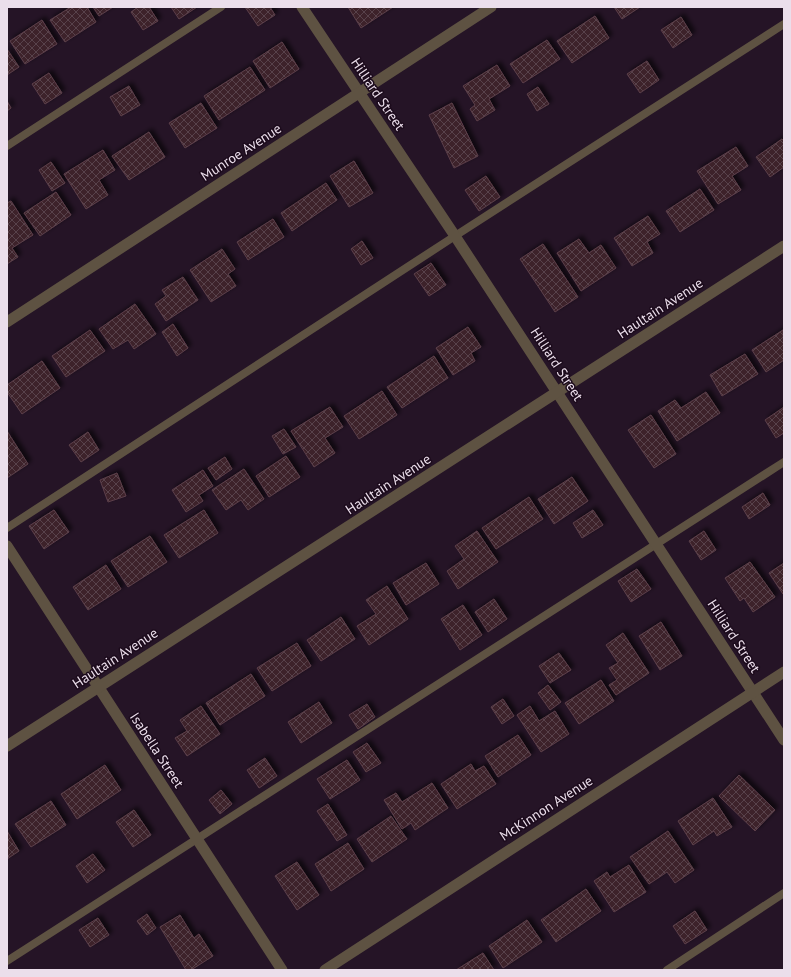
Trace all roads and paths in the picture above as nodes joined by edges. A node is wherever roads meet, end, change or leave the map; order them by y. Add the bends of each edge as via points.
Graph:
1 (220, 7) edge
2 (302, 7) edge
3 (492, 7) edge
4 (784, 24) edge
5 (359, 92) junction
6 (7, 146) edge
7 (455, 236) junction
8 (784, 246) edge
9 (7, 322) edge
10 (557, 392) junction
11 (784, 462) edge
12 (7, 528) edge
13 (657, 545) junction
14 (7, 546) edge
15 (784, 672) edge
16 (98, 687) junction
17 (753, 692) junction
18 (784, 740) edge
19 (7, 746) edge
20 (196, 840) junction
21 (784, 893) edge
22 (7, 961) edge
23 (282, 970) edge
24 (325, 970) edge
25 (667, 970) edge

1 - 6 lane
2 - 5 street, Hilliard Street
3 - 5 street, Munroe Avenue
4 - 7 lane
5 - 7 street, Hilliard Street
5 - 9 street, Munroe Avenue
7 - 10 street, Hilliard Street
7 - 12 lane
8 - 10 street, Haultain Avenue
10 - 13 street, Hilliard Street
10 - 16 street, Haultain Avenue
11 - 13 lane
13 - 17 street, Hilliard Street
13 - 20 lane
14 - 16 street, Isabella Street
15 - 17 street, McKinnon Avenue
16 - 19 street, Haultain Avenue
16 - 20 street, Isabella Street
17 - 18 street, Hilliard Street
17 - 24 street, McKinnon Avenue
20 - 22 lane
20 - 23 street, Isabella Street
21 - 25 lane

